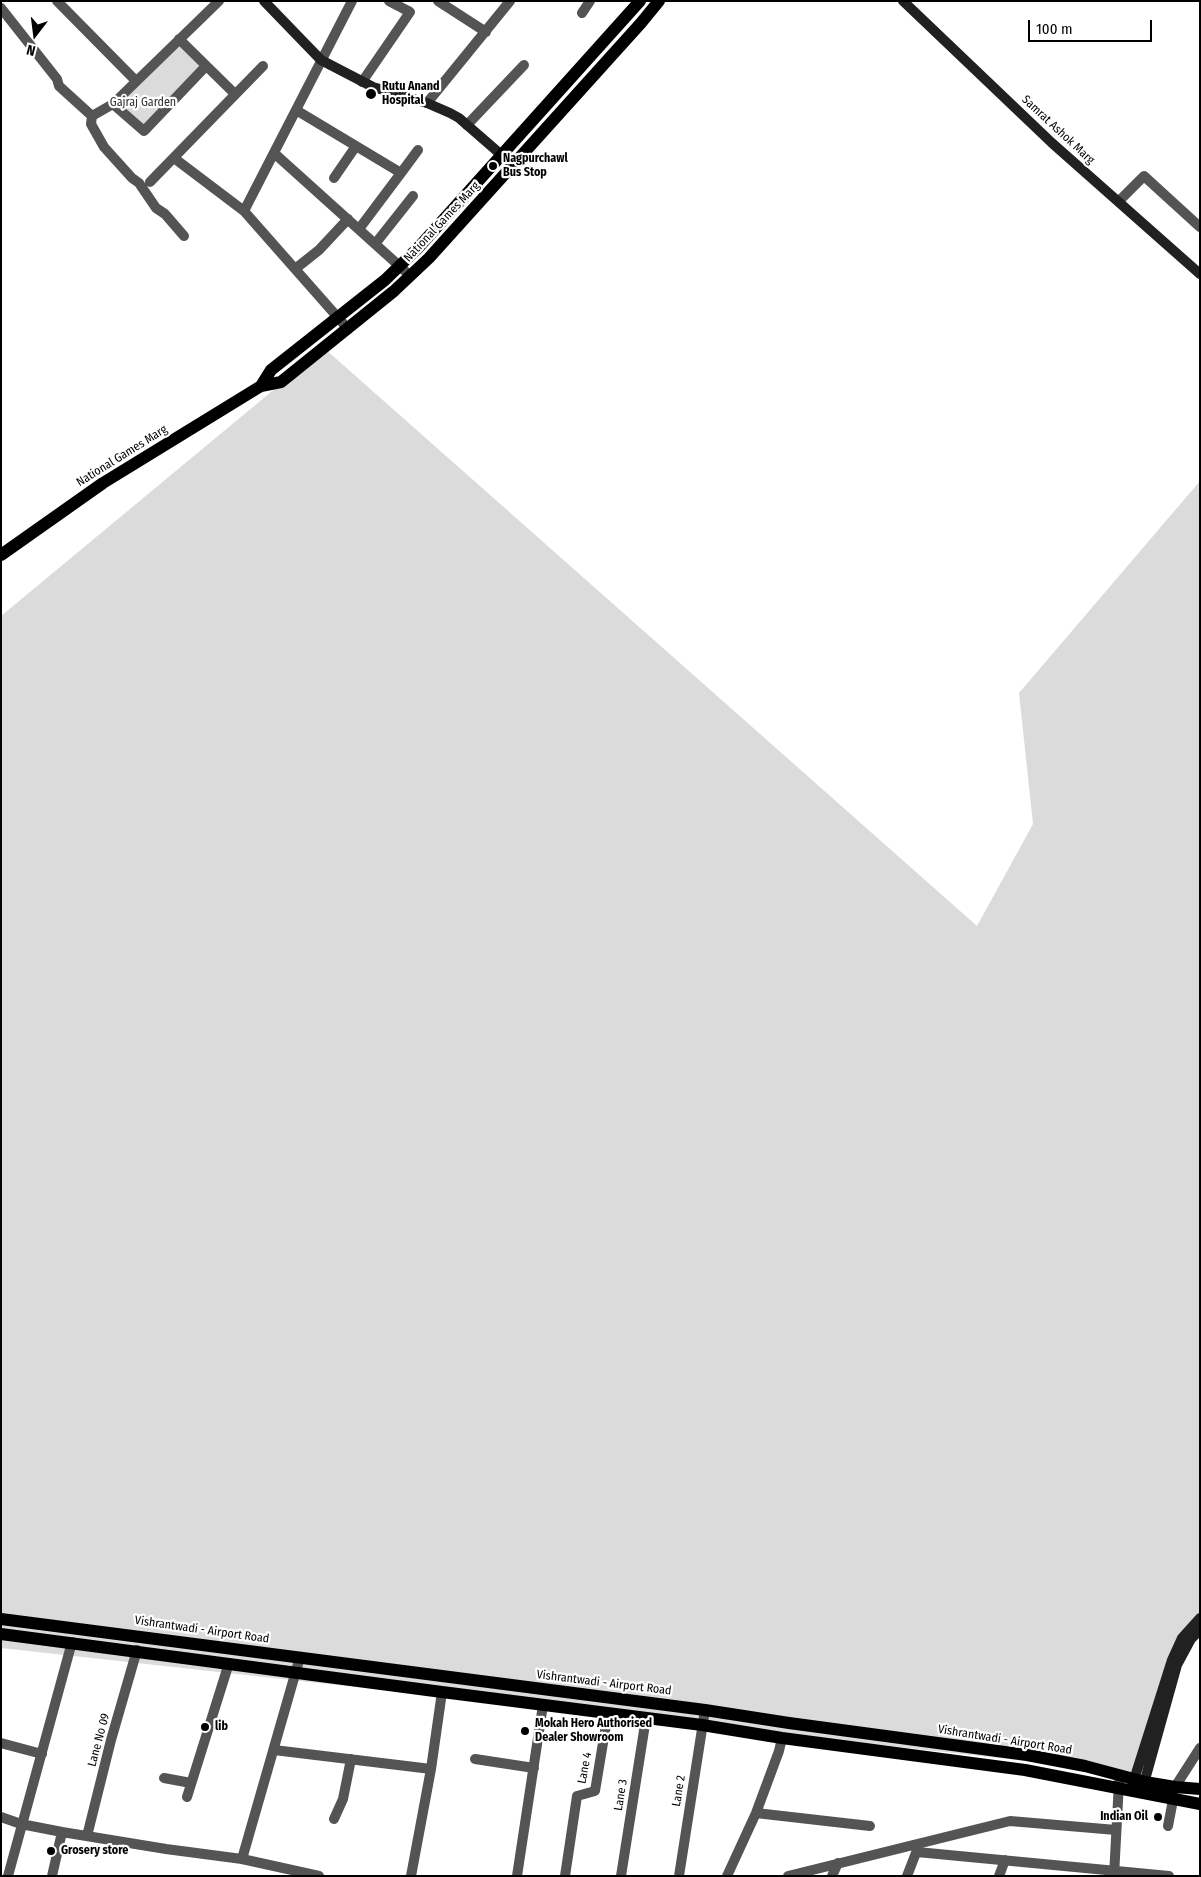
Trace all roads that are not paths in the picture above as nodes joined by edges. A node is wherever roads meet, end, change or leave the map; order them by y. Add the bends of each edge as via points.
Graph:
1 (56, 1) edge
2 (219, 1) edge
3 (264, 1) edge
4 (352, 1) edge
5 (390, 1) edge
6 (438, 1) edge
7 (510, 1) edge
8 (590, 1) edge
9 (640, 1) edge
10 (659, 1) edge
11 (903, 1) edge
12 (405, 5) edge
13 (1, 8) edge
14 (582, 13) dead end
15 (486, 32) junction
16 (179, 39) junction
17 (321, 60) junction
18 (524, 65) dead end
19 (206, 66) junction
20 (262, 66) dead end
21 (136, 81) junction
22 (362, 82) junction
23 (235, 94) junction
24 (427, 103) junction
25 (113, 104) junction
26 (296, 110) junction
27 (92, 116) junction
28 (467, 125) junction
29 (356, 146) junction
30 (418, 150) dead end
31 (274, 153) junction
32 (502, 155) junction
33 (174, 158) junction
34 (513, 165) junction
35 (401, 173) junction
36 (334, 178) dead end
37 (150, 182) dead end
38 (413, 196) dead end
39 (1119, 201) junction
40 (244, 211) junction
41 (348, 219) junction
42 (1200, 227) edge
43 (359, 229) junction
44 (184, 236) dead end
45 (376, 244) junction
46 (400, 266) junction
47 (295, 269) junction
48 (1200, 274) edge
49 (410, 277) junction
50 (338, 318) junction
51 (348, 329) junction
52 (260, 386) junction
53 (1, 555) edge
54 (1200, 1618) edge
55 (1, 1619) edge
56 (1200, 1630) edge
57 (1, 1634) edge
58 (72, 1642) junction
59 (137, 1650) junction
60 (300, 1658) junction
61 (229, 1663) junction
62 (296, 1672) junction
63 (442, 1692) junction
64 (543, 1705) junction
65 (705, 1710) junction
66 (608, 1713) junction
67 (646, 1718) junction
68 (702, 1724) junction
69 (782, 1738) junction
70 (1, 1743) edge
71 (1200, 1748) edge
72 (274, 1750) junction
73 (42, 1754) junction
74 (475, 1759) dead end
75 (351, 1760) junction
76 (534, 1768) junction
77 (430, 1769) junction
78 (164, 1778) dead end
79 (191, 1784) junction
80 (1134, 1787) junction
81 (1200, 1789) edge
82 (1174, 1794) junction
83 (187, 1797) dead end
84 (1200, 1804) edge
85 (756, 1813) junction
86 (1, 1816) edge
87 (334, 1819) dead end
88 (21, 1824) junction
89 (870, 1826) dead end
90 (1168, 1826) dead end
91 (1116, 1830) junction
92 (62, 1832) junction
93 (87, 1836) junction
94 (918, 1847) junction
95 (242, 1859) junction
96 (1005, 1860) junction
97 (838, 1863) junction
98 (1114, 1874) edge
99 (8, 1876) edge
100 (52, 1876) edge
101 (319, 1876) edge
102 (411, 1876) edge
103 (516, 1876) edge
104 (565, 1876) edge
105 (621, 1876) edge
106 (679, 1876) edge
107 (727, 1876) edge
108 (788, 1876) edge
109 (832, 1876) edge
110 (907, 1876) edge
111 (999, 1876) edge
112 (1169, 1876) edge

1 - 21 street
2 - 16 street
3 - 17 street
4 - 17 street
5 - 12 street
6 - 15 street
7 - 15 street
8 - 14 street
9 - 32 main road, National Games Marg
10 - 34 main road, National Games Marg
11 - 39 street, Samrat Ashok Marg via 1052,143
12 - 22 street via 410,12
13 - 27 street via 57,79 59,86
15 - 24 street
16 - 19 street
16 - 21 street
17 - 22 street
17 - 26 street
18 - 28 street
19 - 23 street
19 - 25 street via 144,131
20 - 23 street
21 - 25 street
22 - 24 street
23 - 33 street
24 - 28 street
25 - 27 street
26 - 29 street
26 - 31 street
27 - 44 street via 91,124 104,147
28 - 32 street
29 - 35 street
29 - 36 street
30 - 35 street
31 - 40 street
31 - 41 street
32 - 34 street
32 - 46 main road, National Games Marg
33 - 37 street
33 - 40 street
34 - 49 main road, National Games Marg
35 - 43 street
38 - 45 street
39 - 42 street via 1144,176
39 - 48 street, Samrat Ashok Marg
40 - 47 street
41 - 43 street
41 - 47 street via 319,250
43 - 45 street
45 - 46 street
46 - 49 street
46 - 50 main road, National Games Marg
47 - 50 street
49 - 51 main road, National Games Marg
50 - 51 street
50 - 52 main road, National Games Marg via 272,370
51 - 52 main road, National Games Marg via 281,382
52 - 53 main road, National Games Marg via 103,484
54 - 80 street via 1182,1638 1172,1660
55 - 60 main road, Vishrantwadi - Airport Road
56 - 80 street via 1191,1639 1177,1665
57 - 58 main road, Vishrantwadi - Airport Road
58 - 59 main road, Vishrantwadi - Airport Road
58 - 73 street
59 - 61 main road, Vishrantwadi - Airport Road
59 - 93 street, Lane No 09
60 - 62 street
60 - 65 main road, Vishrantwadi - Airport Road
61 - 62 main road, Vishrantwadi - Airport Road
61 - 79 street
62 - 63 main road, Vishrantwadi - Airport Road
62 - 72 street
63 - 64 main road, Vishrantwadi - Airport Road
63 - 77 street
64 - 66 main road, Vishrantwadi - Airport Road
64 - 76 street
65 - 68 street, Lane 2
65 - 80 main road, Vishrantwadi - Airport Road via 1027,1755 1119,1775
66 - 67 main road, Vishrantwadi - Airport Road
66 - 104 street, Lane 4 via 595,1791 577,1796
67 - 68 main road, Vishrantwadi - Airport Road
67 - 105 street, Lane 3
68 - 69 main road, Vishrantwadi - Airport Road
68 - 106 street, Lane 2
69 - 80 main road, Vishrantwadi - Airport Road
69 - 85 street
70 - 73 street
71 - 82 street
72 - 75 street
72 - 95 street
73 - 88 street
74 - 76 street
75 - 77 street
75 - 87 street via 343,1799
76 - 103 street
77 - 102 street
78 - 79 street
79 - 83 street
80 - 82 main road, Vishrantwadi - Airport Road
80 - 91 street
81 - 82 main road, Vishrantwadi - Airport Road
82 - 84 main road, Vishrantwadi - Airport Road
82 - 90 street
85 - 89 street
85 - 107 street
86 - 88 street
88 - 92 street
88 - 99 street
91 - 94 street via 1010,1821
91 - 98 street
92 - 93 street
92 - 100 street
93 - 95 street
94 - 96 street
94 - 97 street
94 - 110 street
95 - 101 street
96 - 98 street
96 - 111 street
97 - 108 street
97 - 109 street
98 - 112 street

